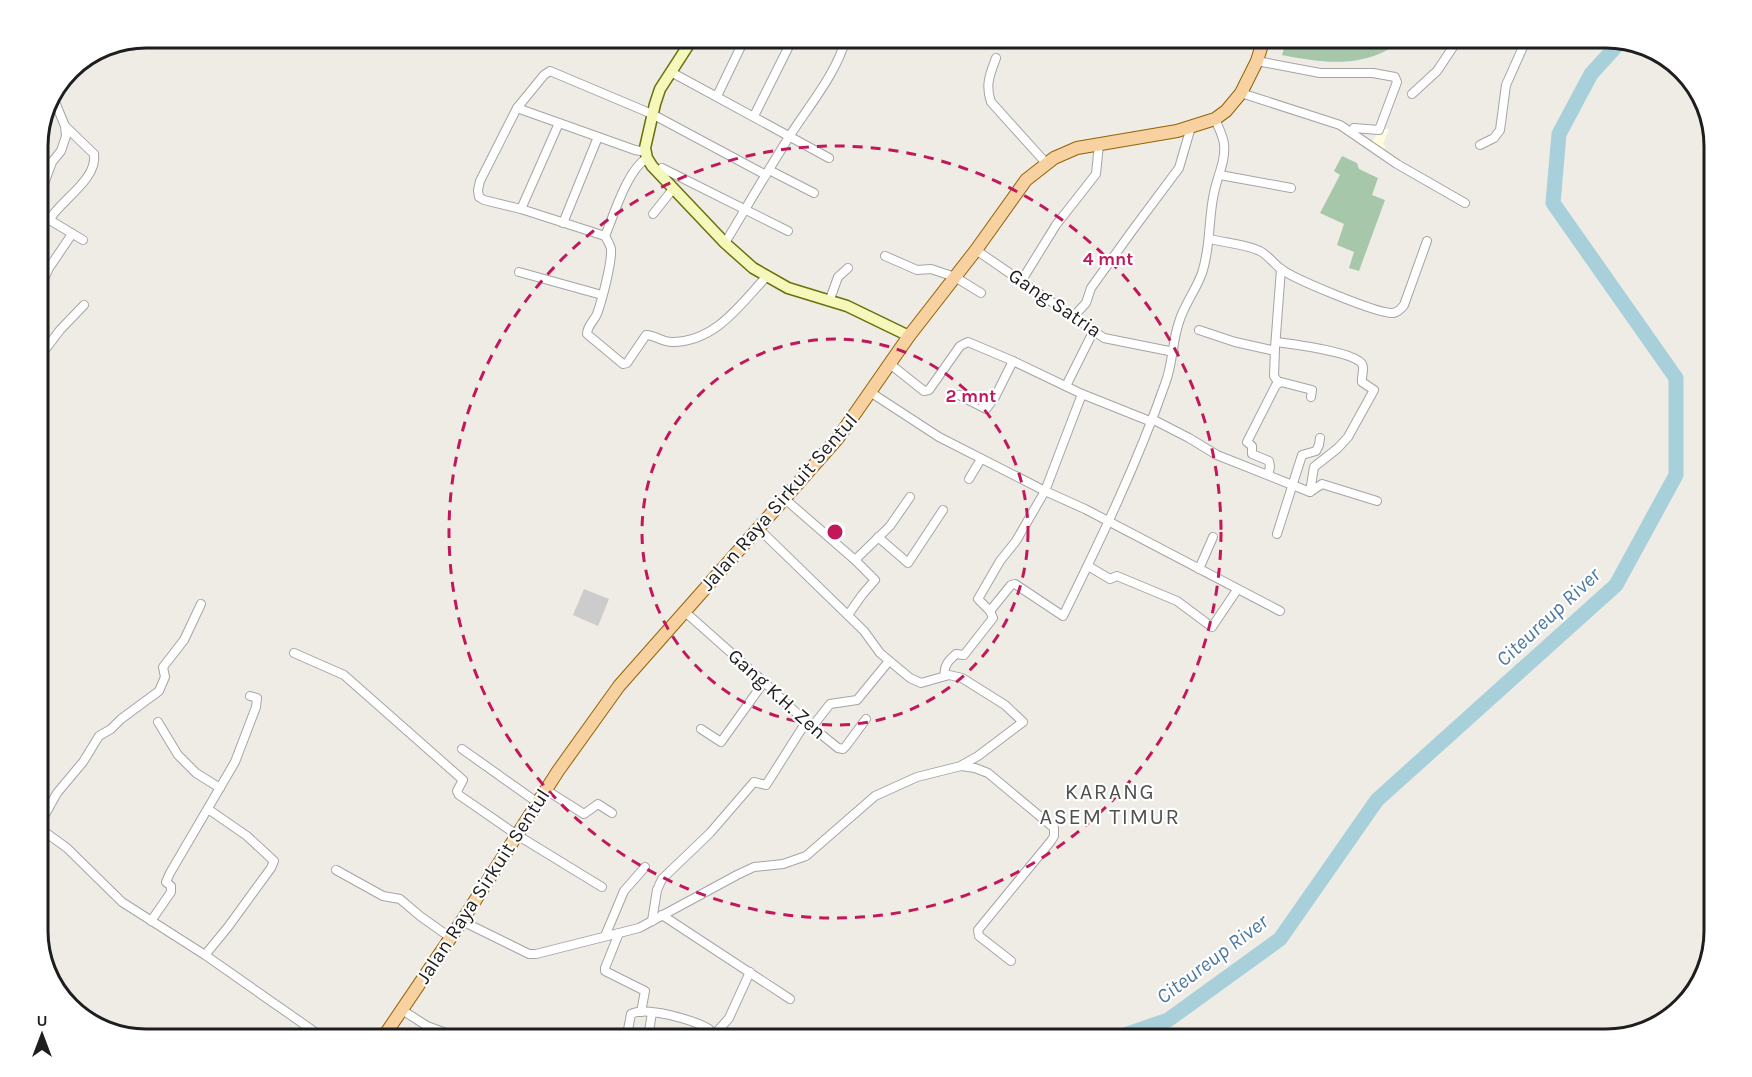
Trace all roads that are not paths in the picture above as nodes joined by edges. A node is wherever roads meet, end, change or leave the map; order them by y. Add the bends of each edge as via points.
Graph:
1 (686, 48) edge
2 (740, 48) edge
3 (788, 48) edge
4 (842, 48) edge
5 (1261, 48) edge
6 (1452, 48) edge
7 (1523, 48) edge
8 (996, 58) dead end
9 (1257, 61) junction
10 (670, 72) junction
11 (1241, 93) junction
12 (1412, 94) dead end
13 (717, 96) junction
14 (56, 107) edge
15 (517, 108) junction
16 (652, 114) junction
17 (754, 117) junction
18 (1215, 119) junction
19 (559, 123) junction
20 (65, 126) junction
21 (1191, 127) junction
22 (1353, 133) junction
23 (790, 136) junction
24 (598, 137) junction
25 (1099, 144) junction
26 (1480, 145) dead end
27 (646, 155) junction
28 (829, 158) dead end
29 (1046, 163) junction
30 (662, 168) dead end
31 (48, 172) edge
32 (767, 172) junction
33 (1220, 175) junction
34 (1291, 188) dead end
35 (673, 189) junction
36 (814, 193) dead end
37 (1466, 204) dead end
38 (521, 209) junction
39 (746, 209) junction
40 (654, 214) dead end
41 (50, 219) joint
42 (563, 223) junction
43 (788, 231) dead end
44 (72, 234) junction
45 (604, 236) junction
46 (1210, 239) junction
47 (83, 240) dead end
48 (1426, 241) dead end
49 (725, 243) junction
50 (976, 250) junction
51 (885, 256) dead end
52 (848, 268) dead end
53 (1281, 269) junction
54 (48, 270) edge
55 (519, 272) dead end
56 (766, 276) junction
57 (955, 277) junction
58 (1022, 280) junction
59 (981, 293) dead end
60 (602, 295) junction
61 (830, 299) junction
62 (84, 305) dead end
63 (1073, 317) junction
64 (1199, 330) dead end
65 (1093, 332) junction
66 (909, 336) junction
67 (1275, 345) junction
68 (48, 346) edge
69 (1174, 352) junction
70 (1013, 361) junction
71 (890, 364) junction
72 (1278, 382) junction
73 (1066, 386) junction
74 (870, 392) junction
75 (1082, 394) junction
76 (959, 395) dead end
77 (1311, 398) dead end
78 (1152, 420) junction
79 (1320, 438) dead end
80 (981, 459) junction
81 (1268, 475) junction
82 (969, 479) dead end
83 (1294, 486) junction
84 (1045, 491) junction
85 (1311, 492) junction
86 (910, 497) dead end
87 (785, 499) junction
88 (1377, 501) dead end
89 (943, 510) dead end
90 (1108, 521) junction
91 (758, 528) junction
92 (1277, 534) dead end
93 (878, 537) junction
94 (1213, 537) dead end
95 (855, 560) junction
96 (1088, 566) junction
97 (1198, 569) junction
98 (1238, 590) junction
99 (201, 604) dead end
100 (684, 611) junction
101 (990, 611) junction
102 (1280, 611) dead end
103 (848, 615) junction
104 (294, 652) dead end
105 (889, 661) junction
106 (945, 676) junction
107 (764, 682) junction
108 (250, 696) dead end
109 (866, 719) dead end
110 (158, 722) dead end
111 (809, 724) junction
112 (701, 729) dead end
113 (462, 749) dead end
114 (961, 766) junction
115 (220, 788) junction
116 (546, 790) junction
117 (538, 804) junction
118 (48, 809) edge
119 (208, 809) junction
120 (612, 813) dead end
121 (48, 834) edge
122 (517, 835) junction
123 (645, 867) dead end
124 (336, 870) dead end
125 (602, 887) dead end
126 (662, 915) junction
127 (151, 921) junction
128 (462, 921) junction
129 (652, 921) junction
130 (620, 933) junction
131 (605, 936) junction
132 (451, 938) junction
133 (205, 955) junction
134 (1011, 961) dead end
135 (750, 972) junction
136 (790, 999) dead end
137 (402, 1010) junction
138 (641, 1012) junction
139 (652, 1013) junction
140 (309, 1029) edge
141 (389, 1029) edge
142 (434, 1029) edge
143 (628, 1029) edge
144 (649, 1029) edge
145 (705, 1029) edge
146 (720, 1029) edge

1 - 10 street
2 - 13 street
3 - 17 street
4 - 23 street
5 - 9 main road, Jalan Raya Sirkuit Sentul
6 - 12 street via 1437,71
7 - 26 street via 1506,85 1500,130
8 - 29 street via 988,81 991,102
9 - 11 main road, Jalan Raya Sirkuit Sentul
9 - 22 street via 1320,73 1395,77 1397,82 1379,130 1358,127
10 - 13 street
10 - 16 street
11 - 18 main road, Jalan Raya Sirkuit Sentul
11 - 22 street via 1340,125
13 - 17 street
14 - 20 street
15 - 16 street via 550,71
15 - 19 street
15 - 38 street via 478,190 484,200
16 - 27 street
16 - 32 street
17 - 23 street
18 - 21 main road, Jalan Raya Sirkuit Sentul
18 - 33 street via 1224,143
19 - 24 street
19 - 38 street
20 - 31 street via 64,143
20 - 41 street via 95,159 81,186
21 - 25 main road, Jalan Raya Sirkuit Sentul
21 - 63 street via 1179,168
22 - 37 street
23 - 28 street
23 - 32 street
24 - 27 street
24 - 42 street
25 - 29 main road, Jalan Raya Sirkuit Sentul via 1062,153
25 - 58 street via 1096,174 1056,225
27 - 35 street
27 - 45 street via 631,177
29 - 50 main road, Jalan Raya Sirkuit Sentul via 1022,185
30 - 39 street
32 - 36 street
32 - 39 street
33 - 34 street
33 - 46 street via 1211,209
35 - 40 street
35 - 49 street
38 - 42 street
39 - 43 street
39 - 49 street
41 - 44 street
42 - 45 street
44 - 47 street
44 - 54 street
45 - 60 street via 611,250
46 - 53 street via 1252,248
46 - 69 street via 1199,281 1178,323
48 - 53 street via 1404,305 1393,313 1375,310
49 - 56 street
50 - 57 main road, Jalan Raya Sirkuit Sentul
50 - 58 street, Gang Satria
51 - 57 street via 917,270 931,269
52 - 61 street via 838,277
53 - 67 street
55 - 60 street
56 - 60 street via 710,332 694,340 677,342 646,335 626,364 587,336
56 - 61 street via 788,288
57 - 59 street
57 - 66 main road, Jalan Raya Sirkuit Sentul
58 - 63 street, Gang Satria
61 - 66 street
62 - 68 street
63 - 65 street, Gang Satria
64 - 67 street via 1271,350
65 - 69 street, Gang Satria via 1104,338
65 - 73 street
66 - 71 main road, Jalan Raya Sirkuit Sentul
67 - 72 street via 1274,375
67 - 85 street via 1346,354 1360,361 1362,382 1374,390 1348,437 1314,467
69 - 78 street
70 - 71 street via 963,343 924,391
70 - 73 street
70 - 76 street via 986,409
71 - 74 main road, Jalan Raya Sirkuit Sentul
72 - 77 street via 1312,390
72 - 81 street via 1246,442 1252,446 1252,454 1269,461
73 - 75 street
74 - 80 street
74 - 87 main road, Jalan Raya Sirkuit Sentul via 838,438
75 - 78 street
75 - 84 street
78 - 81 street via 1217,455
78 - 90 street
79 - 83 street via 1314,452 1302,455
80 - 82 street
80 - 84 street
81 - 83 street
83 - 85 street
83 - 92 street
84 - 90 street
84 - 101 street via 978,598
85 - 88 street via 1322,484
86 - 93 street
87 - 91 main road, Jalan Raya Sirkuit Sentul
87 - 95 street
89 - 93 street via 908,563
90 - 96 street
90 - 97 street
91 - 100 main road, Jalan Raya Sirkuit Sentul
91 - 103 street
93 - 95 street
94 - 97 street
95 - 103 street via 875,580
96 - 98 street via 1110,579 1117,576 1178,601 1212,627
96 - 101 street via 1063,616 1015,584
97 - 98 street
98 - 102 street
99 - 118 street via 184,640 162,667 165,677 159,691 99,736
100 - 107 street, Gang K.H. Zen
100 - 116 main road, Jalan Raya Sirkuit Sentul via 619,686
101 - 106 street via 993,618 964,655 956,654 949,660
103 - 105 street
104 - 122 street via 344,675 463,780 458,794
105 - 106 street via 918,683
105 - 111 street via 857,700 830,705
106 - 114 street via 966,680 1005,705 1023,722
107 - 111 street, Gang K.H. Zen
107 - 112 street via 721,742
108 - 115 street via 257,698 254,717
109 - 111 street, Gang K.H. Zen via 842,749
110 - 115 street via 178,755 196,773
111 - 129 street via 766,785 754,782 710,833 662,879
113 - 117 street
114 - 126 street via 917,777 875,796 806,856 783,864 754,867
114 - 134 street via 988,773 1054,828 1051,841 978,930 980,936
115 - 119 street
116 - 117 main road, Jalan Raya Sirkuit Sentul
116 - 120 street via 584,814 598,804
117 - 122 main road, Jalan Raya Sirkuit Sentul
119 - 127 street via 166,880 171,892
119 - 133 street via 274,861
121 - 127 street via 122,902
122 - 125 street
122 - 128 main road, Jalan Raya Sirkuit Sentul
123 - 131 street via 624,891
124 - 132 street via 382,896 400,899
126 - 129 street
126 - 135 street
127 - 133 street
128 - 131 street via 529,954
128 - 132 main road, Jalan Raya Sirkuit Sentul
129 - 130 street
130 - 131 street
130 - 138 street via 605,971 645,991
132 - 137 main road, Jalan Raya Sirkuit Sentul
133 - 140 street
135 - 136 street
135 - 146 street
137 - 141 main road, Jalan Raya Sirkuit Sentul
137 - 142 street
138 - 139 street
138 - 143 street via 631,1014
139 - 144 street
139 - 145 street via 681,1018

